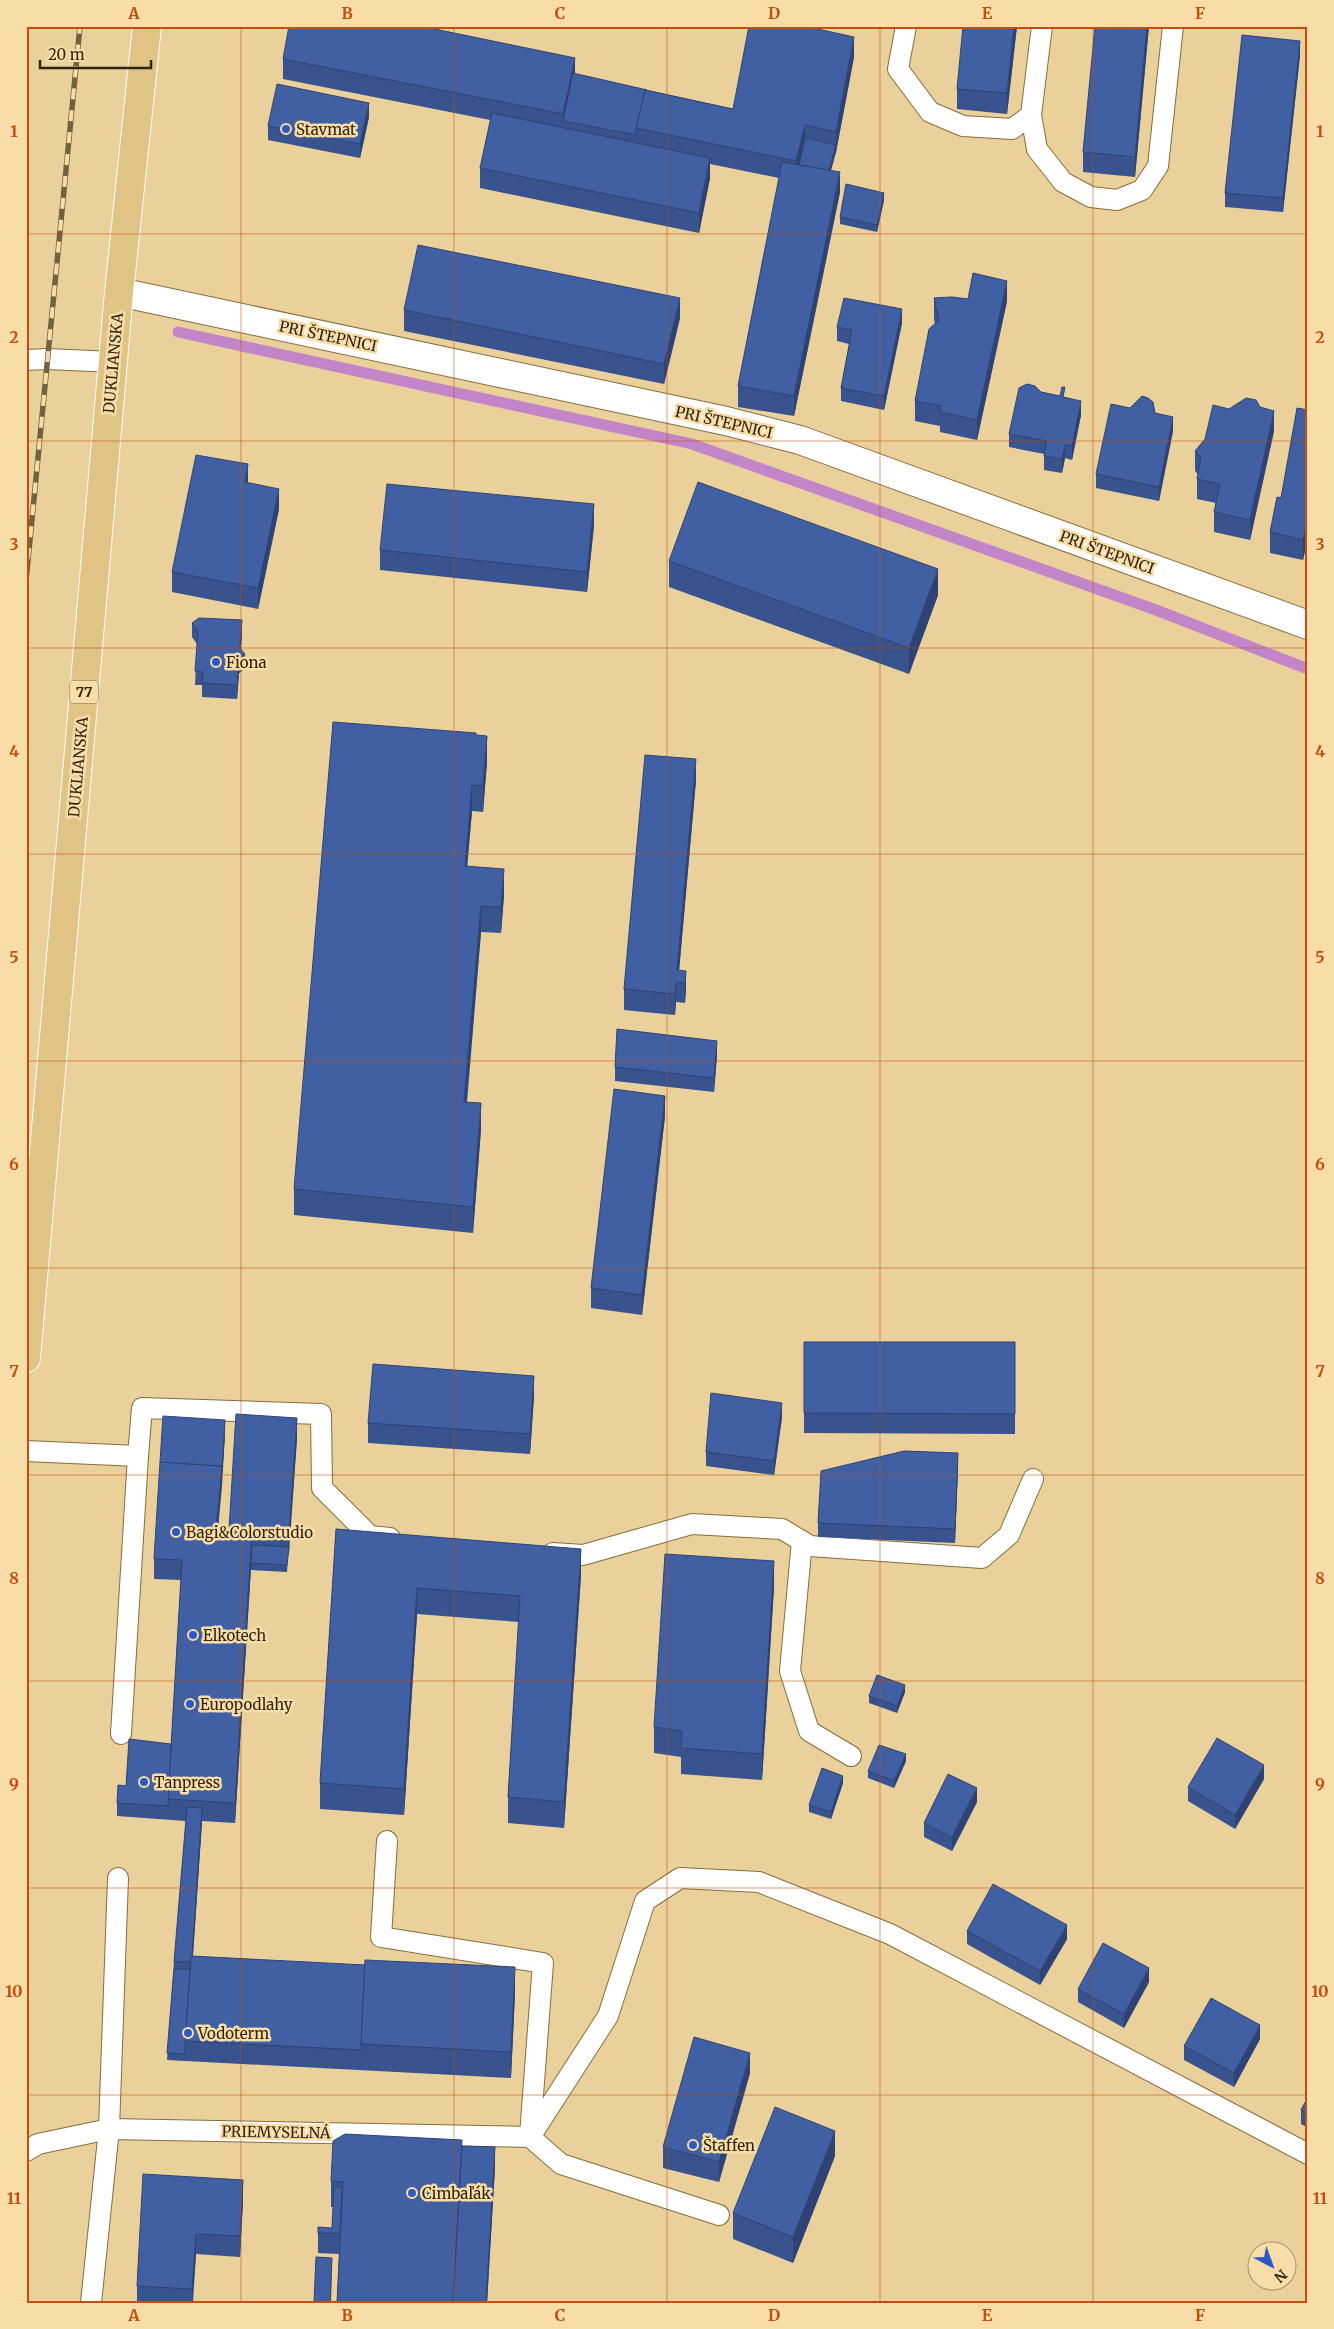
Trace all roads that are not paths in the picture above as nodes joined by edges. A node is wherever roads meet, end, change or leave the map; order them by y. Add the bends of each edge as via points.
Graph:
1 (147, 26) edge
2 (906, 26) edge
3 (1042, 26) edge
4 (1173, 26) edge
5 (1031, 115) junction
6 (119, 292) junction
7 (26, 360) edge
8 (113, 362) junction
9 (1308, 625) edge
10 (26, 1358) edge
11 (26, 1451) edge
12 (138, 1456) junction
13 (1034, 1479) dead end
14 (409, 1540) edge
15 (802, 1541) junction
16 (535, 1551) edge
17 (121, 1734) dead end
18 (851, 1756) dead end
19 (387, 1841) dead end
20 (118, 1878) dead end
21 (109, 2128) junction
22 (530, 2137) junction
23 (26, 2151) edge
24 (1308, 2154) edge
25 (719, 2214) dead end
26 (91, 2303) edge

1 - 6 main road, DUKLIANSKA / 77
2 - 5 lane via 898,69 930,112 963,126 1012,129
3 - 5 lane
4 - 5 lane via 1158,166 1142,190 1117,200 1091,197 1063,182 1037,150
6 - 8 main road, DUKLIANSKA / 77
6 - 9 street, PRI ŠTEPNICI via 716,419 800,440
7 - 8 lane
8 - 10 main road, DUKLIANSKA / 77
11 - 12 lane
12 - 14 lane via 142,1408 322,1414 322,1488 370,1536
12 - 17 lane
13 - 15 lane via 1009,1534 982,1558 810,1546
15 - 16 lane via 782,1529 692,1524 584,1555
15 - 18 lane via 790,1671 810,1731
19 - 22 lane via 381,1937 543,1964
20 - 21 lane
21 - 22 lane, PRIEMYSELNÁ
21 - 23 lane, PRIEMYSELNÁ via 38,2144
21 - 26 lane
22 - 24 lane via 608,2016 644,1901 680,1878 759,1882 890,1934
22 - 25 lane via 561,2164

